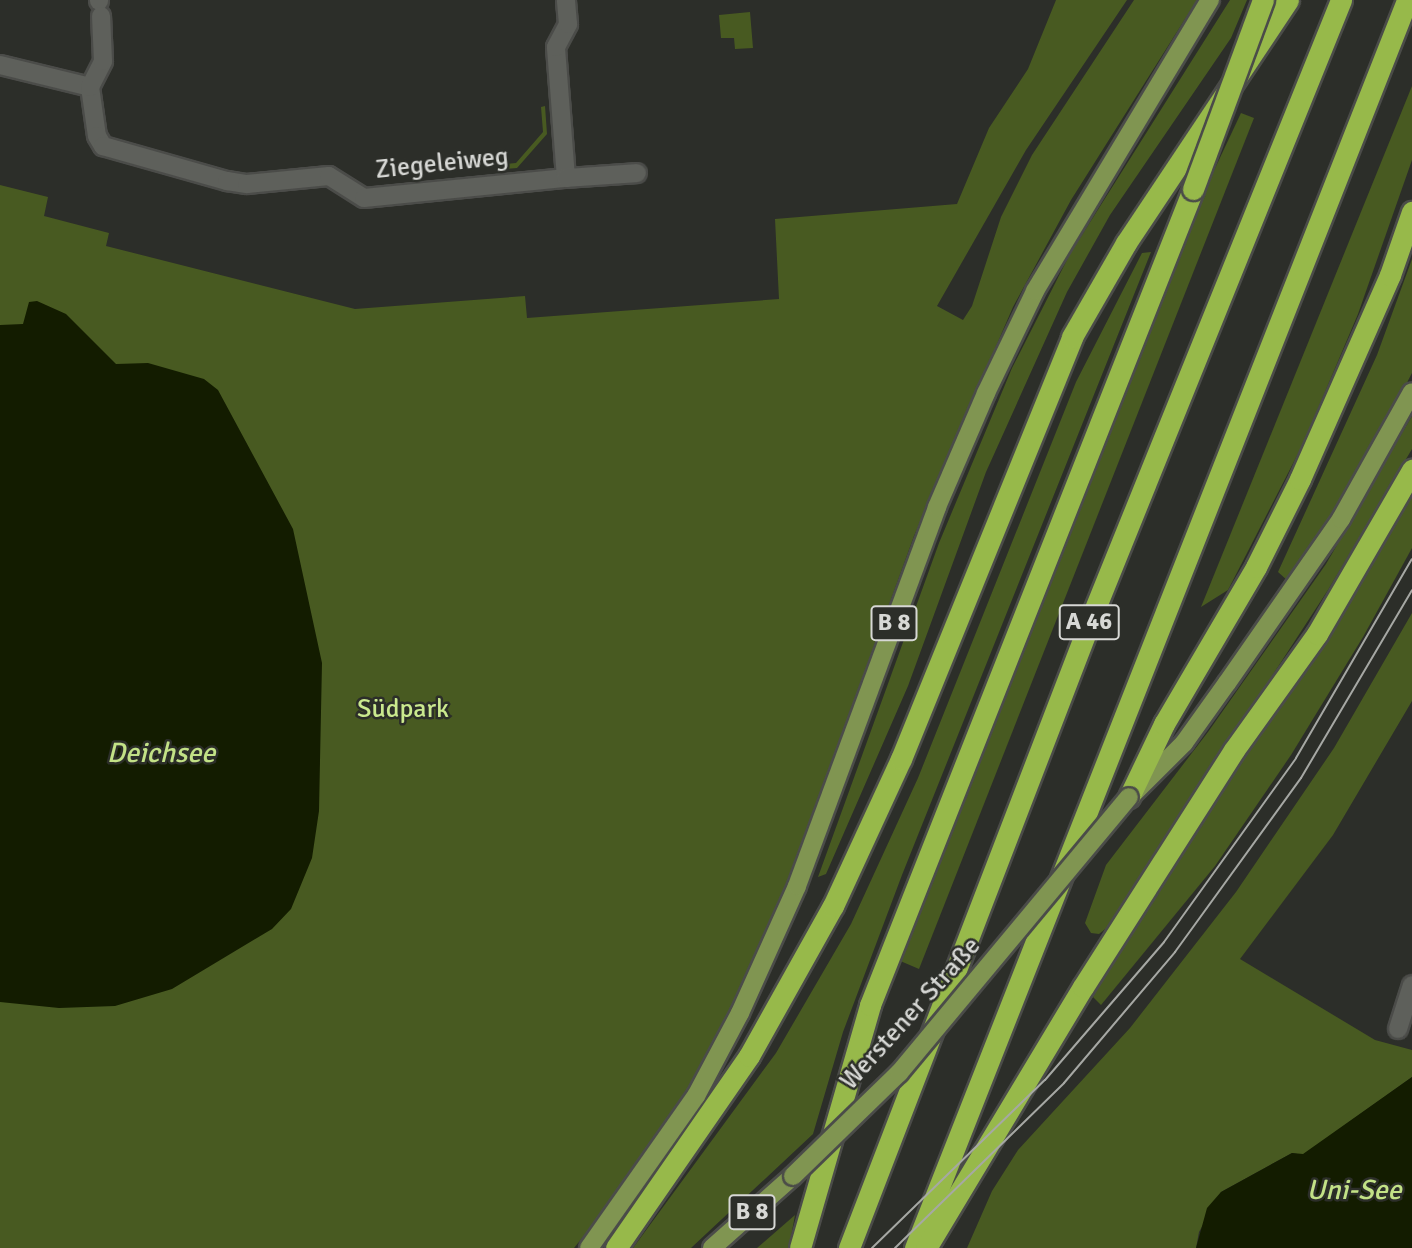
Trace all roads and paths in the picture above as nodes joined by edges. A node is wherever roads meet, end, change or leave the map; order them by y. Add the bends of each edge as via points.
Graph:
1 (566, 0) edge
2 (1210, 0) edge
3 (1263, 0) edge
4 (1288, 0) edge
5 (1341, 0) edge
6 (1406, 0) edge
7 (100, 6) edge
8 (0, 65) edge
9 (90, 87) junction
10 (637, 173) dead end
11 (566, 178) junction
12 (1412, 212) edge
13 (1412, 392) edge
14 (1412, 470) edge
15 (1129, 797) junction
16 (1412, 985) edge
17 (1398, 1029) dead end
18 (589, 1248) edge
19 (616, 1248) edge
20 (712, 1248) edge
21 (800, 1248) edge
22 (849, 1248) edge
23 (915, 1248) edge
24 (926, 1248) edge

1 - 11 street via 568,24 556,47
2 - 18 main road, B 8 via 1035,291 986,393 937,507 797,886 740,1013 696,1096
3 - 21 highway, bridge via 870,1005
4 - 19 highway via 1126,243 1072,337 901,759 833,906 749,1056
5 - 22 highway, A 46 via 1094,611
6 - 23 highway, A 46
7 - 9 street, Ziegeleiweg via 103,61
8 - 9 street
9 - 11 street, Ziegeleiweg via 97,136 103,146 228,181 247,184 329,176 364,198
10 - 11 street, Ziegeleiweg
12 - 15 highway via 1390,275 1300,479 1208,652 1164,724
13 - 15 main road, B 8 via 1342,519 1184,743
14 - 24 highway via 1317,634 1234,750 1126,919
15 - 20 main road, Werstener Straße / B 8, bridge via 900,1073
16 - 17 street

